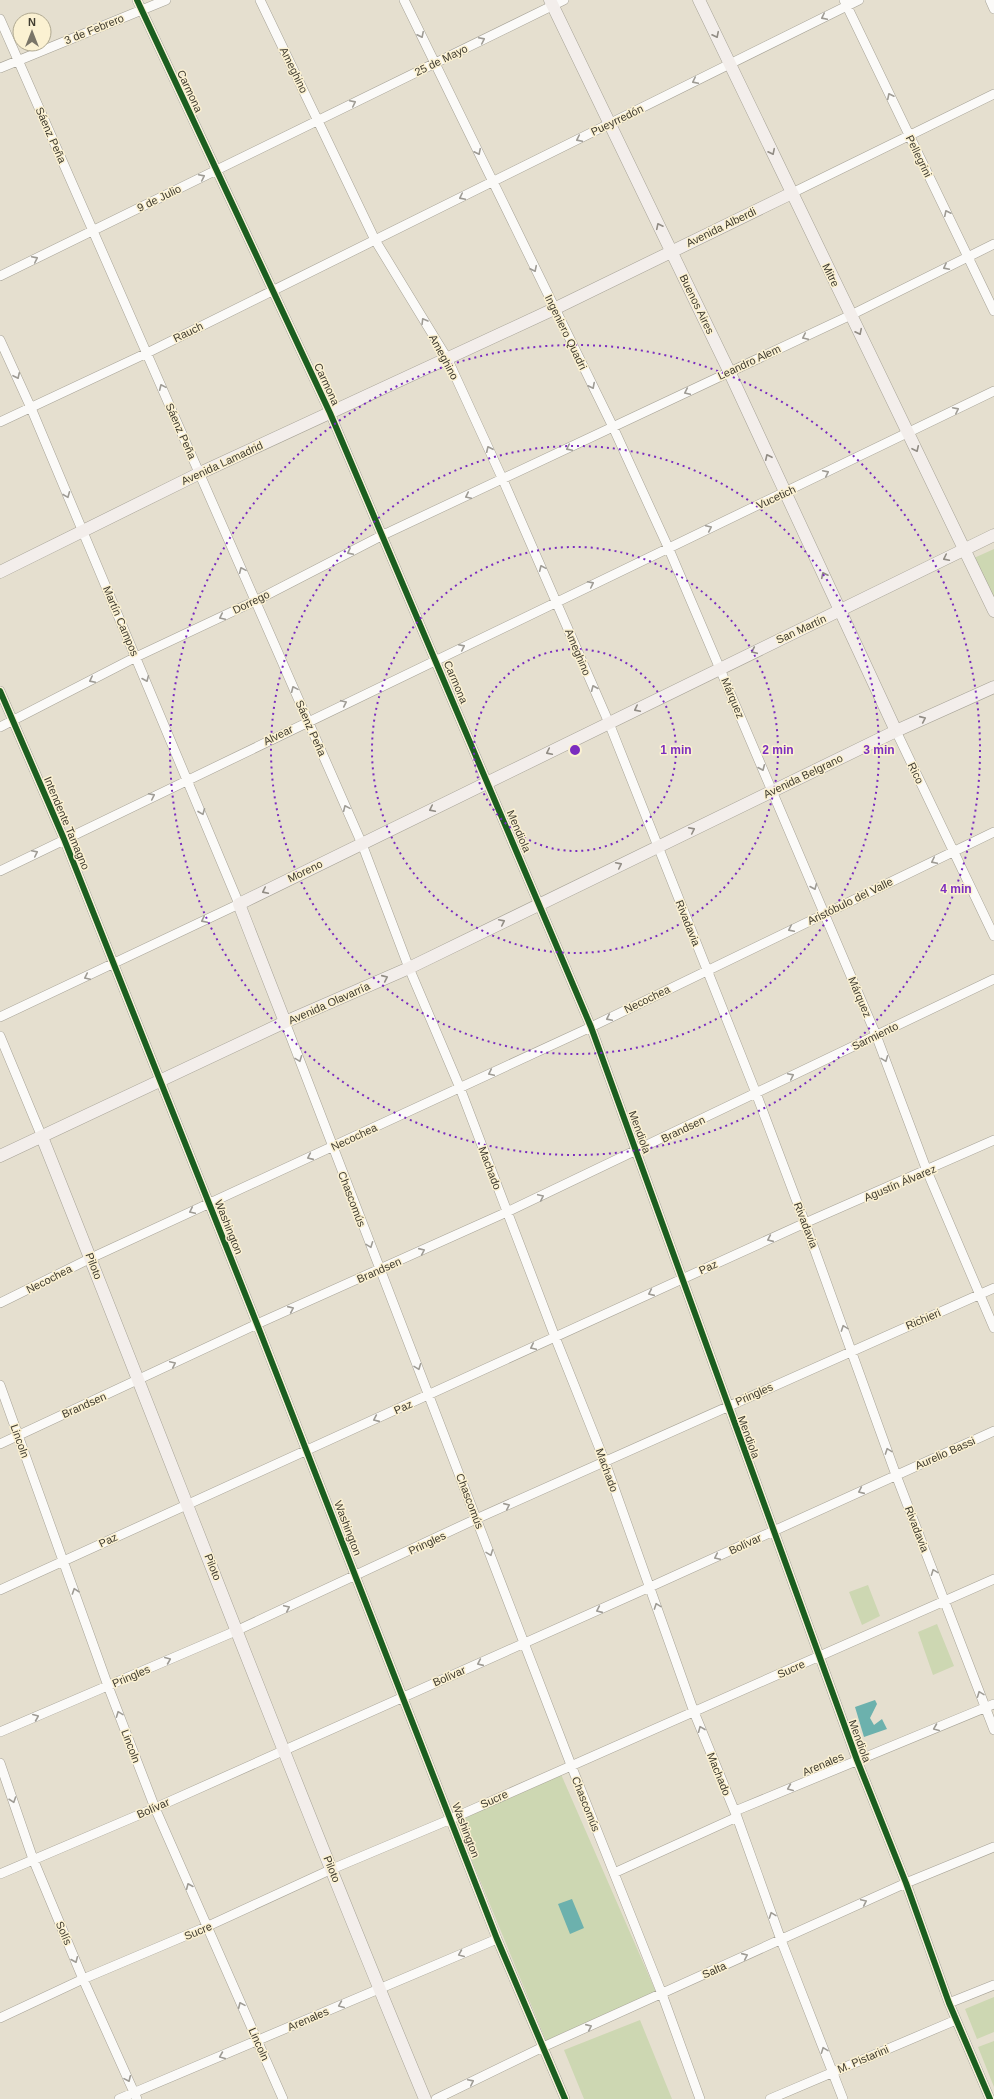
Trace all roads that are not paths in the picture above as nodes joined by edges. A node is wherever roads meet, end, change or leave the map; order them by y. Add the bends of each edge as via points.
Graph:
1 (137, 0) edge
2 (166, 0) edge
3 (260, 0) edge
4 (404, 0) edge
5 (699, 0) edge
6 (859, 0) edge
7 (990, 0) edge
8 (556, 2) edge
9 (846, 3) edge
10 (994, 9) edge
11 (142, 10) junction
12 (0, 19) edge
13 (18, 60) junction
14 (434, 63) junction
15 (730, 64) junction
16 (0, 68) edge
17 (994, 94) edge
18 (318, 120) junction
19 (610, 124) junction
20 (909, 135) junction
21 (216, 170) junction
22 (492, 182) junction
23 (792, 193) junction
24 (93, 231) junction
25 (375, 240) junction
26 (994, 244) edge
27 (672, 252) junction
28 (968, 256) junction
29 (0, 276) edge
30 (273, 291) junction
31 (554, 309) junction
32 (994, 311) edge
33 (851, 315) junction
34 (0, 340) edge
35 (147, 353) junction
36 (447, 358) junction
37 (729, 371) junction
38 (994, 391) edge
39 (32, 408) junction
40 (330, 412) junction
41 (0, 422) edge
42 (613, 427) junction
43 (909, 433) junction
44 (200, 473) junction
45 (503, 480) junction
46 (785, 493) junction
47 (82, 531) junction
48 (383, 535) junction
49 (994, 535) edge
50 (668, 546) junction
51 (964, 550) junction
52 (0, 572) edge
53 (255, 601) junction
54 (556, 601) junction
55 (841, 610) junction
56 (994, 611) edge
57 (136, 657) junction
58 (436, 660) junction
59 (720, 668) junction
60 (994, 687) edge
61 (0, 690) edge
62 (13, 720) junction
63 (308, 720) junction
64 (609, 723) junction
65 (0, 727) edge
66 (896, 731) junction
67 (188, 779) junction
68 (487, 782) junction
69 (772, 791) junction
70 (994, 832) edge
71 (64, 839) junction
72 (362, 844) junction
73 (657, 847) junction
74 (954, 852) junction
75 (0, 871) edge
76 (239, 904) junction
77 (539, 904) junction
78 (825, 913) junction
79 (994, 936) edge
80 (114, 964) junction
81 (409, 968) junction
82 (707, 970) junction
83 (994, 979) edge
84 (0, 1017) edge
85 (285, 1022) junction
86 (591, 1027) junction
87 (876, 1035) junction
88 (0, 1036) edge
89 (161, 1082) junction
90 (460, 1088) junction
91 (756, 1093) junction
92 (42, 1137) junction
93 (994, 1140) edge
94 (332, 1147) junction
95 (637, 1152) junction
96 (0, 1156) edge
97 (927, 1171) junction
98 (209, 1203) junction
99 (507, 1212) junction
100 (805, 1223) junction
101 (91, 1258) junction
102 (380, 1270) junction
103 (682, 1279) junction
104 (994, 1288) edge
105 (980, 1294) junction
106 (0, 1303) edge
107 (257, 1324) junction
108 (994, 1328) edge
109 (555, 1337) junction
110 (852, 1350) junction
111 (138, 1381) junction
112 (0, 1385) edge
113 (429, 1395) junction
114 (727, 1406) junction
115 (994, 1431) edge
116 (18, 1435) junction
117 (0, 1444) edge
118 (306, 1450) junction
119 (605, 1462) junction
120 (896, 1475) junction
121 (188, 1503) junction
122 (476, 1519) junction
123 (772, 1531) junction
124 (64, 1561) junction
125 (356, 1576) junction
126 (994, 1579) edge
127 (650, 1588) junction
128 (0, 1590) edge
129 (945, 1600) junction
130 (238, 1630) junction
131 (524, 1643) junction
132 (819, 1656) junction
133 (108, 1686) junction
134 (402, 1697) junction
135 (990, 1706) edge
136 (694, 1712) junction
137 (994, 1730) edge
138 (0, 1732) edge
139 (283, 1750) junction
140 (857, 1760) junction
141 (0, 1763) edge
142 (571, 1765) junction
143 (155, 1808) junction
144 (736, 1814) junction
145 (451, 1819) junction
146 (994, 1847) edge
147 (33, 1859) junction
148 (332, 1869) junction
149 (614, 1873) junction
150 (0, 1874) edge
151 (906, 1883) junction
152 (206, 1927) junction
153 (497, 1939) junction
154 (781, 1940) junction
155 (83, 1979) junction
156 (994, 1985) edge
157 (379, 1989) junction
158 (662, 1994) junction
159 (949, 2003) junction
160 (0, 2018) edge
161 (956, 2020) junction
162 (258, 2040) junction
163 (544, 2047) junction
164 (833, 2072) junction
165 (136, 2096) edge
166 (119, 2099) edge
167 (283, 2099) edge
168 (425, 2099) edge
169 (436, 2099) edge
170 (565, 2099) edge
171 (700, 2099) edge
172 (770, 2099) edge
173 (843, 2099) edge
174 (990, 2099) edge

1 - 11 street, Carmona
2 - 11 street, 3 de Febrero
3 - 18 street, Ameghino
4 -> 14 street, Ingeniero Quadri
5 -> 15 main road, Mitre
6 - 9 street, Pueyrredón
7 - 10 street
14 -> 8 street, 25 de Mayo
8 - 19 main road, Buenos Aires
9 -> 15 street, Pueyrredón
20 -> 9 street, Pellegrini
11 - 13 street, 3 de Febrero
11 - 21 street, Carmona
12 - 13 street, Sáenz Peña
13 - 16 street, 3 de Febrero
13 - 24 street, Sáenz Peña
18 -> 14 street, 25 de Mayo
14 -> 22 street, Ingeniero Quadri
15 -> 19 street, Pueyrredón
15 -> 23 main road, Mitre
17 - 20 street, Avenida Alberdi
18 - 21 street, 9 de Julio
18 - 25 street, Ameghino
19 -> 22 street, Pueyrredón
27 -> 19 main road, Buenos Aires
20 - 23 street, Avenida Alberdi
28 -> 20 street, Pellegrini
24 -> 21 street, 9 de Julio
21 - 30 street, Carmona
22 -> 25 street, Pueyrredón
22 -> 31 street, Ingeniero Quadri
23 - 27 main road, Avenida Alberdi
23 - 33 main road, Mitre
29 -> 24 street, 9 de Julio
24 - 35 street, Sáenz Peña
25 - 30 street, Rauch
36 -> 25 street, Ameghino
26 - 28 street, Leandro Alem
27 - 31 main road, Avenida Alberdi
27 - 37 main road, Buenos Aires
28 - 32 street, Pellegrini
28 -> 33 street, Leandro Alem
30 - 35 street, Rauch
30 - 40 street, Carmona
31 - 36 main road, Avenida Alberdi
31 -> 42 street, Ingeniero Quadri
33 -> 37 street, Leandro Alem
33 -> 43 main road, Mitre
34 -> 39 street, Martín Campos
35 - 39 street, Rauch
44 -> 35 street, Sáenz Peña
36 - 40 main road, Avenida Lamadrid
45 -> 36 street, Ameghino
37 -> 42 street, Leandro Alem
46 -> 37 main road, Buenos Aires
43 -> 38 street, Vucetich
39 - 41 street, Rauch
39 -> 47 street, Martín Campos
40 - 44 main road, Avenida Lamadrid
40 - 48 street, Carmona
42 -> 45 street, Leandro Alem
42 - 50 street, Ingeniero Quadri
46 -> 43 street, Vucetich
43 -> 51 main road, Mitre
44 - 47 main road, Avenida Lamadrid
53 -> 44 street, Sáenz Peña
45 -> 48 street, Dorrego
54 -> 45 street, Ameghino
50 -> 46 street, Vucetich
55 -> 46 main road, Buenos Aires
47 - 52 main road, Avenida Lamadrid
47 - 57 street, Martín Campos
48 -> 53 street, Dorrego
48 - 58 street, Carmona
49 - 51 main road, San Martín
54 -> 50 street, Vucetich
50 - 59 street, Ingeniero Quadri
51 -> 55 main road, San Martín
51 - 56 main road, Mitre
53 -> 57 street, Dorrego
63 -> 53 street, Sáenz Peña
58 -> 54 street, Alvear
64 -> 54 street, Ameghino
55 -> 59 main road, San Martín
55 - 66 main road, Rico
57 -> 62 street, Dorrego
57 -> 67 street, Martín Campos
63 -> 58 street, Alvear
58 - 68 street, Carmona
59 -> 64 main road, San Martín
59 -> 69 street, Márquez
66 -> 60 main road, Avenida Belgrano
61 - 62 street, Intendente Tamagno
62 - 65 street, Dorrego
62 - 71 street, Intendente Tamagno
63 - 67 street, Alvear
72 -> 63 street, Sáenz Peña
64 -> 68 main road, Moreno
64 - 73 street, Rivadavia
66 - 69 main road, Avenida Belgrano
66 - 74 street, Rico
71 -> 67 street, Alvear
67 -> 76 street, Martín Campos
68 -> 72 main road, Moreno
68 - 77 street, Mendiola
73 -> 69 main road, Avenida Belgrano
69 -> 78 street, Márquez
70 - 74 street, Aristóbulo del Valle
75 -> 71 street, Alvear
71 - 80 street, Intendente Tamagno
72 -> 76 main road, Moreno
72 - 81 street, Machado
77 -> 73 main road, Avenida Olavarría
73 - 82 street, Rivadavia
74 -> 78 street, Aristóbulo del Valle
74 - 79 street, Rico
76 -> 80 street, Moreno
76 - 85 main road, Chascomús
81 -> 77 main road, Avenida Olavarría
77 - 86 street, Mendiola
78 -> 82 street, Aristóbulo del Valle
78 - 87 street, Márquez
80 -> 84 street, Moreno
80 - 89 street, Washington
85 -> 81 main road, Avenida Olavarría
81 - 90 street, Machado
82 -> 86 street, Necochea
82 - 91 street, Rivadavia
83 - 87 street, Sarmiento
85 - 89 main road, Avenida Olavarría
85 -> 94 street, Chascomús
86 -> 90 street, Necochea
86 - 95 street, Mendiola
91 -> 87 street, Sarmiento
87 -> 97 street, Márquez
88 - 92 street, Piloto
89 - 92 main road, Avenida Olavarría
89 - 98 street, Washington
90 - 94 street, Necochea
90 - 99 street, Machado
91 - 95 street, Brandsen
91 - 100 street, Rivadavia
92 - 96 main road, Avenida Olavarría
92 - 101 main road, Piloto
93 - 97 street, Agustín Álvarez
94 -> 98 street, Necochea
94 -> 102 street, Chascomús
99 -> 95 street, Brandsen
95 - 103 street, Mendiola
97 - 100 street, Agustín Álvarez
97 - 105 street, Márquez
98 -> 101 street, Necochea
98 - 107 street, Washington
102 -> 99 street, Brandsen
99 - 109 street, Machado
100 -> 103 street, Paz
110 -> 100 street, Rivadavia
101 - 106 street, Necochea
101 - 111 main road, Piloto
107 -> 102 street, Brandsen
102 -> 113 street, Chascomús
103 -> 109 street, Paz
103 - 114 street, Mendiola
104 - 105 street, Richieri
105 - 108 street, Márquez
105 - 110 street, Richieri
111 -> 107 street, Brandsen
107 - 118 street, Washington
109 -> 113 street, Paz
109 - 119 street, Machado
110 - 114 street, Pringles
120 -> 110 street, Rivadavia
111 - 116 street, Brandsen
111 - 121 main road, Piloto
112 - 116 street, Lincoln
113 -> 118 street, Paz
113 - 122 street, Chascomús
114 - 119 street, Pringles
114 - 123 street, Mendiola
115 - 120 street, Aurelio Bassi
116 - 117 street, Brandsen
116 - 124 street, Lincoln
118 - 121 street, Paz
118 - 125 street, Washington
122 -> 119 street, Pringles
119 - 127 street, Machado
120 -> 123 street, Bolívar
129 -> 120 street, Rivadavia
121 - 124 street, Paz
121 - 130 main road, Piloto
122 - 125 street, Pringles
122 -> 131 street, Chascomús
123 -> 127 street, Bolívar
123 - 132 street, Mendiola
124 - 128 street, Paz
133 -> 124 street, Lincoln
130 -> 125 street, Pringles
125 - 134 street, Washington
126 - 129 street, Sucre
127 -> 131 street, Bolívar
136 -> 127 street, Machado
129 - 132 street, Sucre
135 -> 129 street, Rivadavia
133 -> 130 street, Pringles
130 - 139 main road, Piloto
131 -> 134 street, Bolívar
131 - 142 street, Chascomús
132 - 136 street, Sucre
132 - 140 street, Mendiola
138 -> 133 street, Pringles
143 -> 133 street, Lincoln
134 - 139 street, Bolívar
134 - 145 street, Washington
135 - 137 street, Rivadavia
135 -> 140 street, Arenales
136 - 142 street, Sucre
144 -> 136 street, Machado
139 - 143 street, Bolívar
139 - 148 main road, Piloto
140 -> 144 street, Arenales
140 - 151 street, Mendiola
141 -> 147 street, Solís
142 - 145 street, Sucre
142 - 149 street, Chascomús
143 - 147 street, Bolívar
152 -> 143 street, Lincoln
144 - 149 street, Arenales
154 -> 144 street, Machado
145 - 148 street, Sucre
145 - 153 street, Washington
146 - 151 street, Salta
147 - 150 street, Bolívar
147 -> 155 street, Solís
148 - 152 street, Sucre
148 - 157 main road, Piloto
149 - 158 street, Chascomús
154 -> 151 street, Salta
151 - 159 street, Mendiola
152 - 155 street, Sucre
162 -> 152 street, Lincoln
153 -> 157 street, Arenales
153 - 163 street, Washington
158 -> 154 street, Salta
164 -> 154 street, Machado
155 - 160 street, Sucre
155 -> 165 street, Solís
156 - 159 street
157 -> 162 street, Arenales
157 - 168 main road, Piloto
163 -> 158 street, Salta
158 - 171 street, Chascomús
159 - 161 street, Mendiola
161 - 164 street, M. Pistarini
161 - 174 street, Mendiola
162 -> 165 street, Arenales
162 - 167 street, Lincoln
169 -> 163 street, Salta
163 - 170 street, Washington
164 - 172 street, M. Pistarini
164 - 173 street, Machado
165 - 166 street, Arenales

